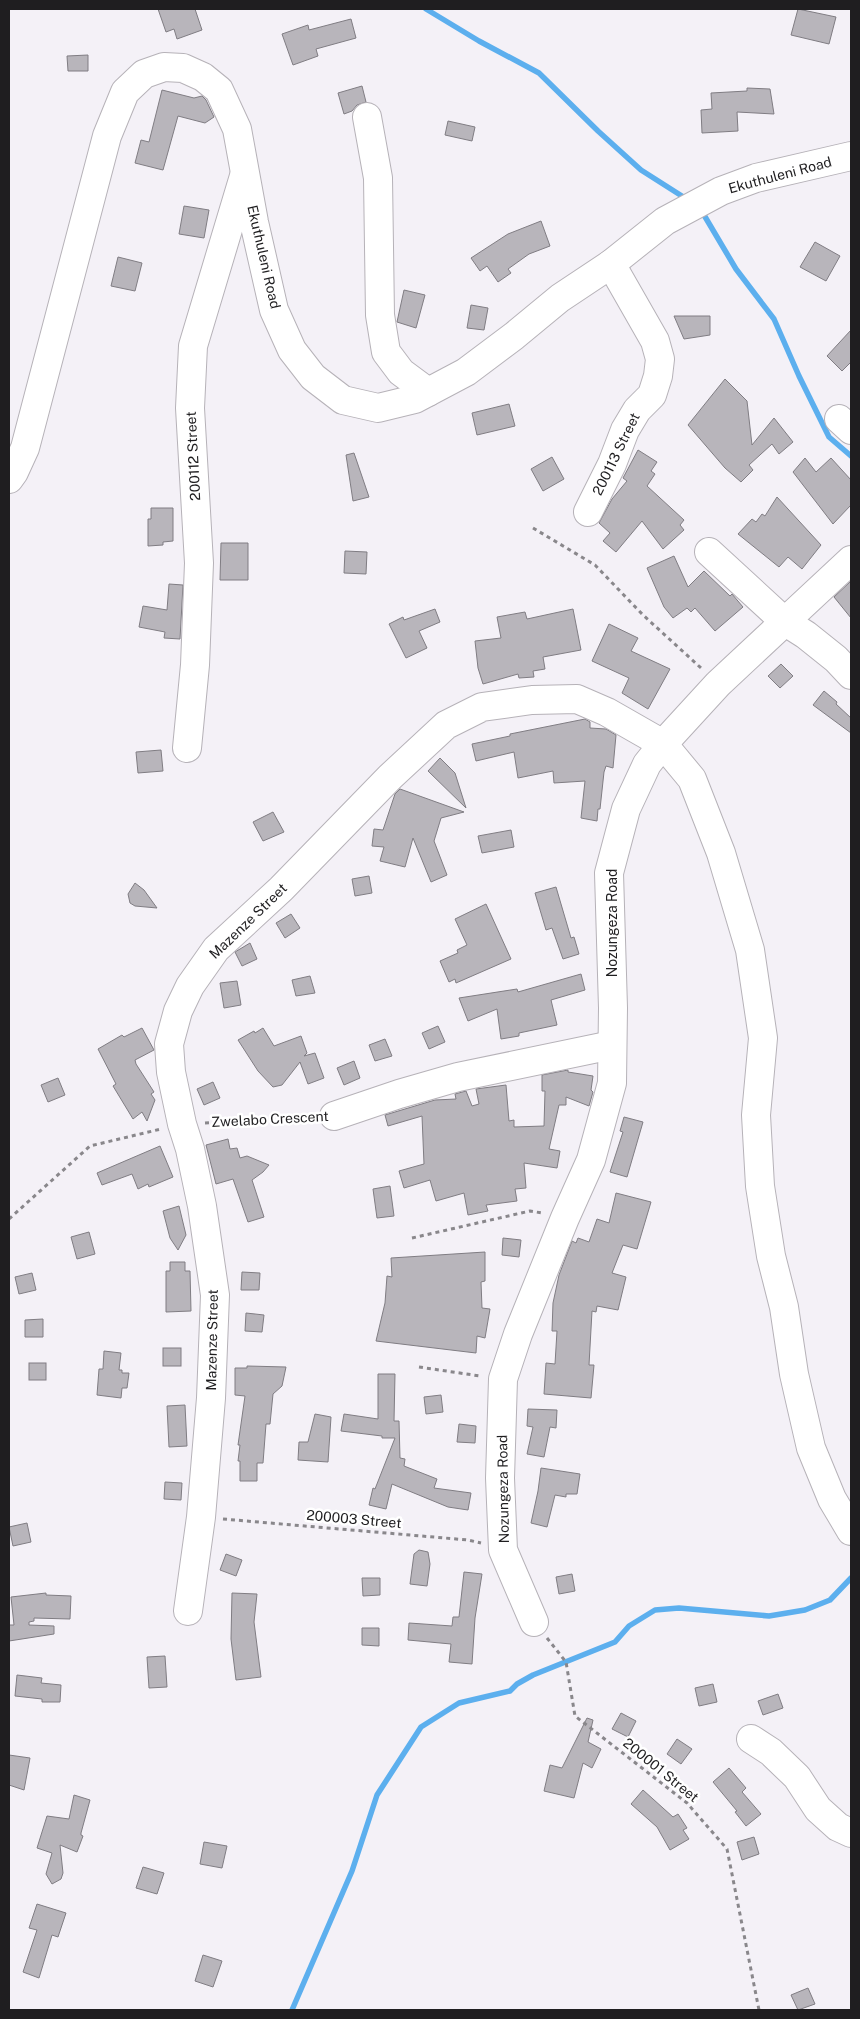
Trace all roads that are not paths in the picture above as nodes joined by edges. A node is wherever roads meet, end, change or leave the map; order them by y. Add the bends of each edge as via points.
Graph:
1 (367, 117) dead end
2 (851, 156) edge
3 (246, 170) junction
4 (611, 264) junction
5 (428, 392) junction
6 (9, 480) edge
7 (588, 512) dead end
8 (709, 552) dead end
9 (851, 560) edge
10 (784, 621) junction
11 (851, 675) edge
12 (663, 744) junction
13 (187, 748) dead end
14 (612, 1046) junction
15 (334, 1116) road end
16 (851, 1531) edge
17 (188, 1611) dead end
18 (534, 1622) road end
19 (751, 1739) dead end
20 (851, 1833) edge

1 - 5 street via 378,178 380,315 386,352 401,372
2 - 4 street, Ekuthuleni Road via 756,178 721,191 665,222
3 - 5 street, Ekuthuleni Road via 274,310 292,350 313,377 344,400 378,408 415,399
3 - 6 street, Ekuthuleni Road via 237,129 219,90 203,77 183,68 164,67 144,74 125,92 106,136 25,448
3 - 13 street, 200112 Street via 193,346 190,408 198,563 195,665
4 - 5 street, Ekuthuleni Road via 560,298 466,372
4 - 7 street, 200113 Street via 655,341 660,359 652,395 637,410 625,430
8 - 10 street
9 - 10 street, Nozungeza Road
10 - 11 street via 836,659
10 - 12 street, Nozungeza Road via 718,684
12 - 14 street, Nozungeza Road via 647,764 626,809 609,873
12 - 16 street via 692,779 722,852 750,950 763,1038 756,1115 760,1186 772,1256 811,1448 832,1499
12 - 17 street, Mazenze Street via 577,699 532,700 482,707 446,725 216,949 190,986 178,1011 169,1044 171,1072 202,1206 215,1295 201,1517
14 - 15 street, Zwelabo Crescent via 458,1077
14 - 18 street, Nozungeza Road via 612,1083 591,1160 564,1218 503,1379 500,1478 503,1550
19 - 20 street via 771,1752 797,1777 818,1810 838,1827

